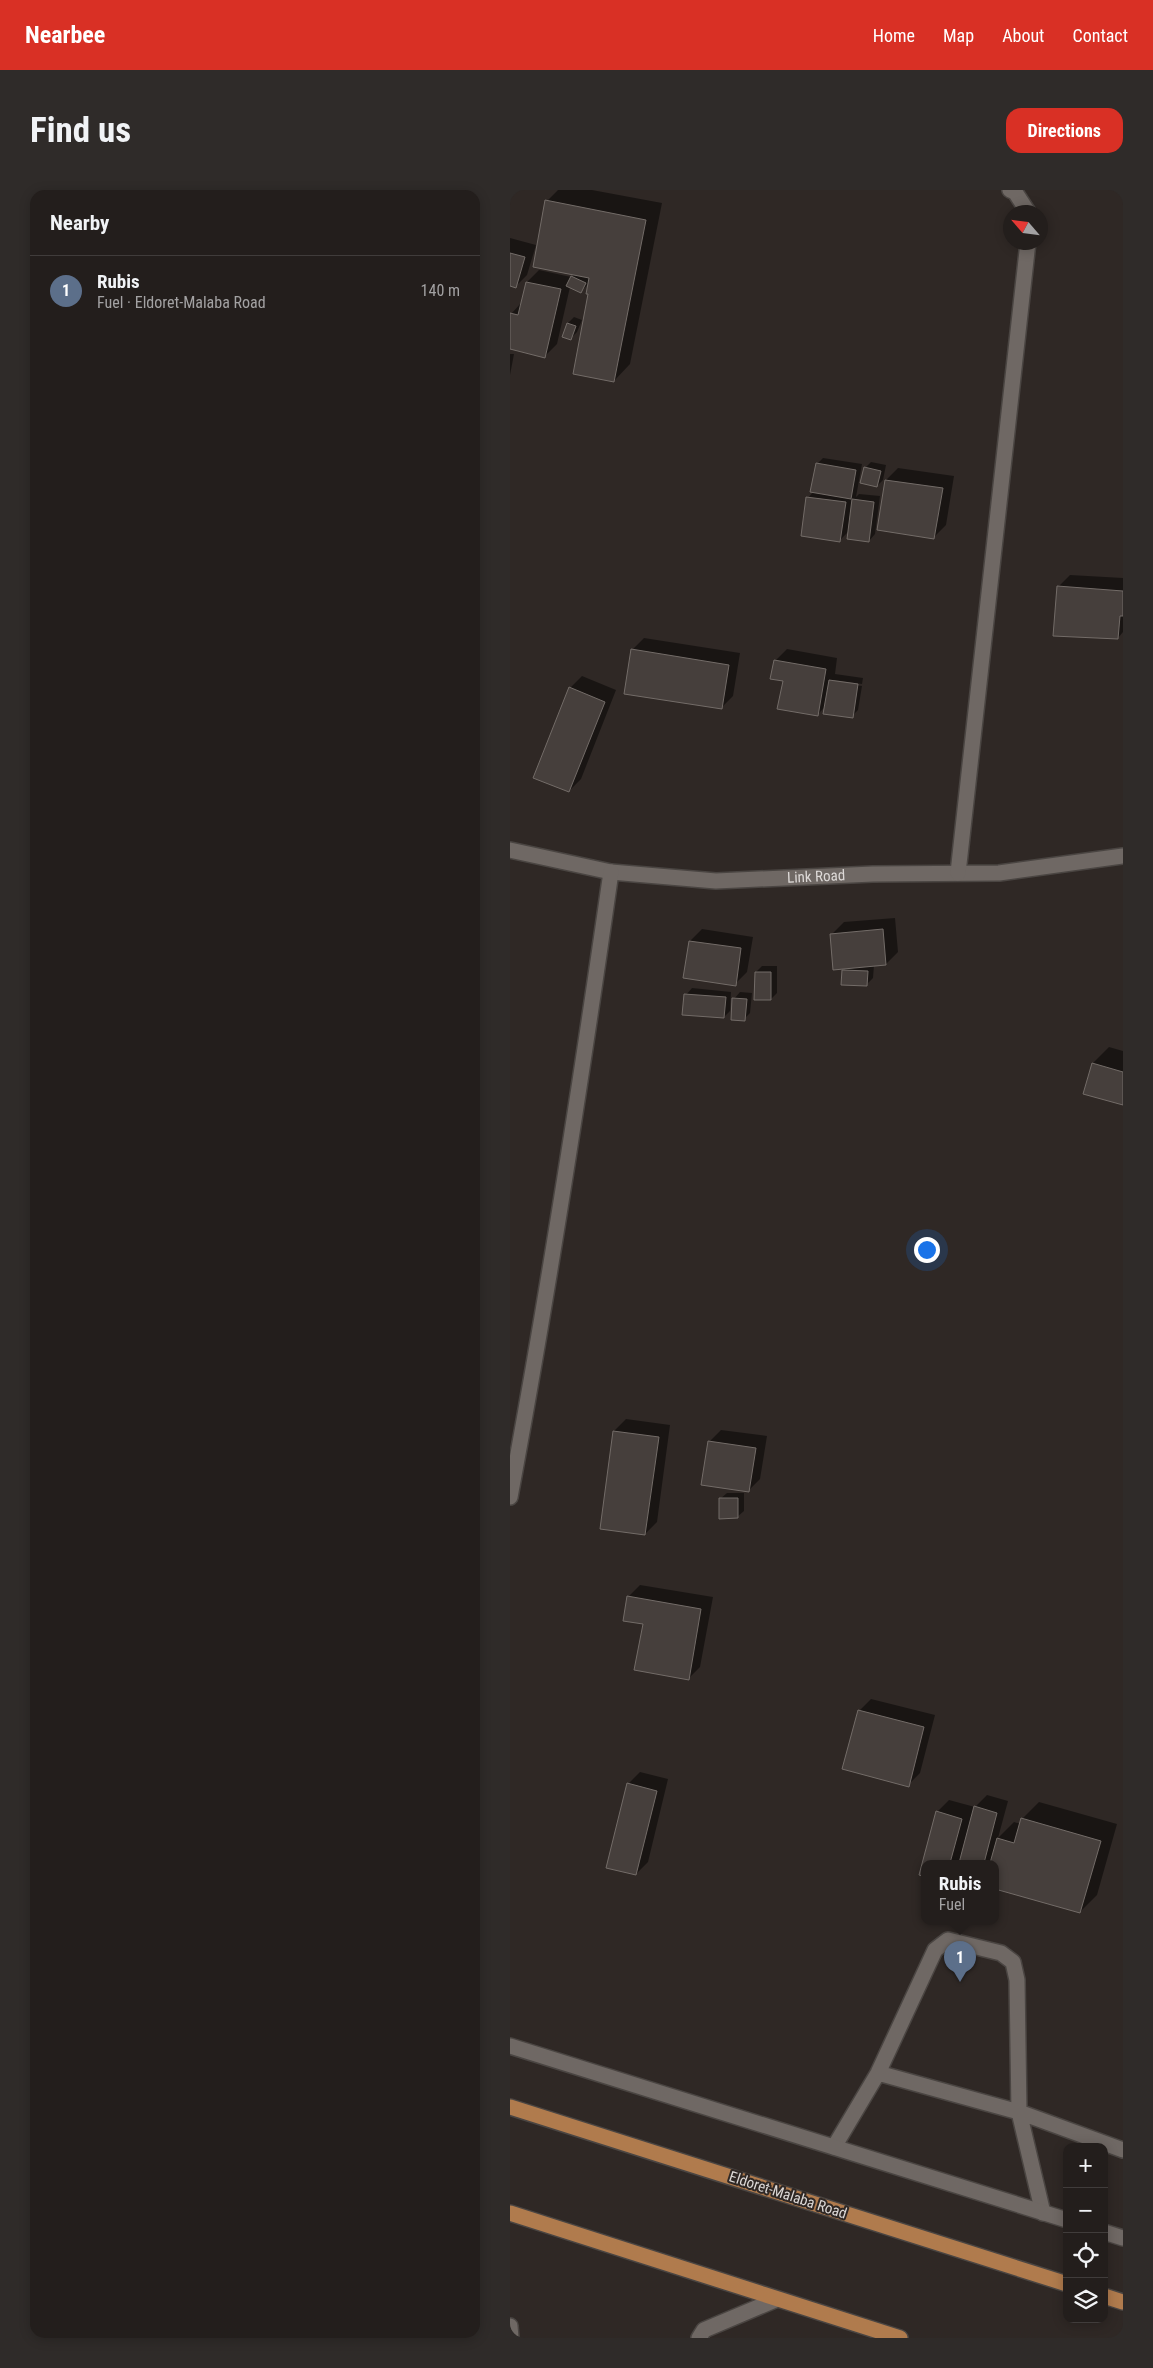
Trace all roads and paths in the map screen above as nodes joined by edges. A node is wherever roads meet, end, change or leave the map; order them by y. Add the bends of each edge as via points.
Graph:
1 (1010, 190) edge
2 (1025, 205) edge
3 (1027, 250) edge
4 (510, 850) edge
5 (1123, 856) edge
6 (611, 872) junction
7 (958, 873) junction
8 (510, 1497) edge
9 (510, 2046) edge
10 (878, 2073) junction
11 (510, 2107) edge
12 (1019, 2112) junction
13 (834, 2147) junction
14 (1123, 2150) edge
15 (510, 2213) edge
16 (1043, 2213) junction
17 (1063, 2219) edge
18 (1107, 2233) edge
19 (1123, 2238) edge
20 (1063, 2283) edge
21 (1108, 2297) edge
22 (775, 2300) junction
23 (1123, 2302) edge
24 (510, 2326) edge
25 (511, 2338) edge
26 (699, 2338) edge
27 (900, 2338) edge

1 - 2 street
3 - 7 street
4 - 6 street, Link Road
5 - 7 street, Link Road via 999,873
6 - 7 street, Link Road via 716,881
6 - 8 street via 542,1323
9 - 13 street
10 - 12 street
10 - 12 street via 935,1950 948,1940 1001,1953 1013,1962 1017,1980
10 - 13 street
11 - 20 highway, Eldoret-Malaba Road
12 - 14 street
12 - 16 street
13 - 16 street
15 - 22 highway
16 - 17 street
18 - 19 street
21 - 23 highway
22 - 26 street via 704,2330
22 - 27 highway
24 - 25 street

